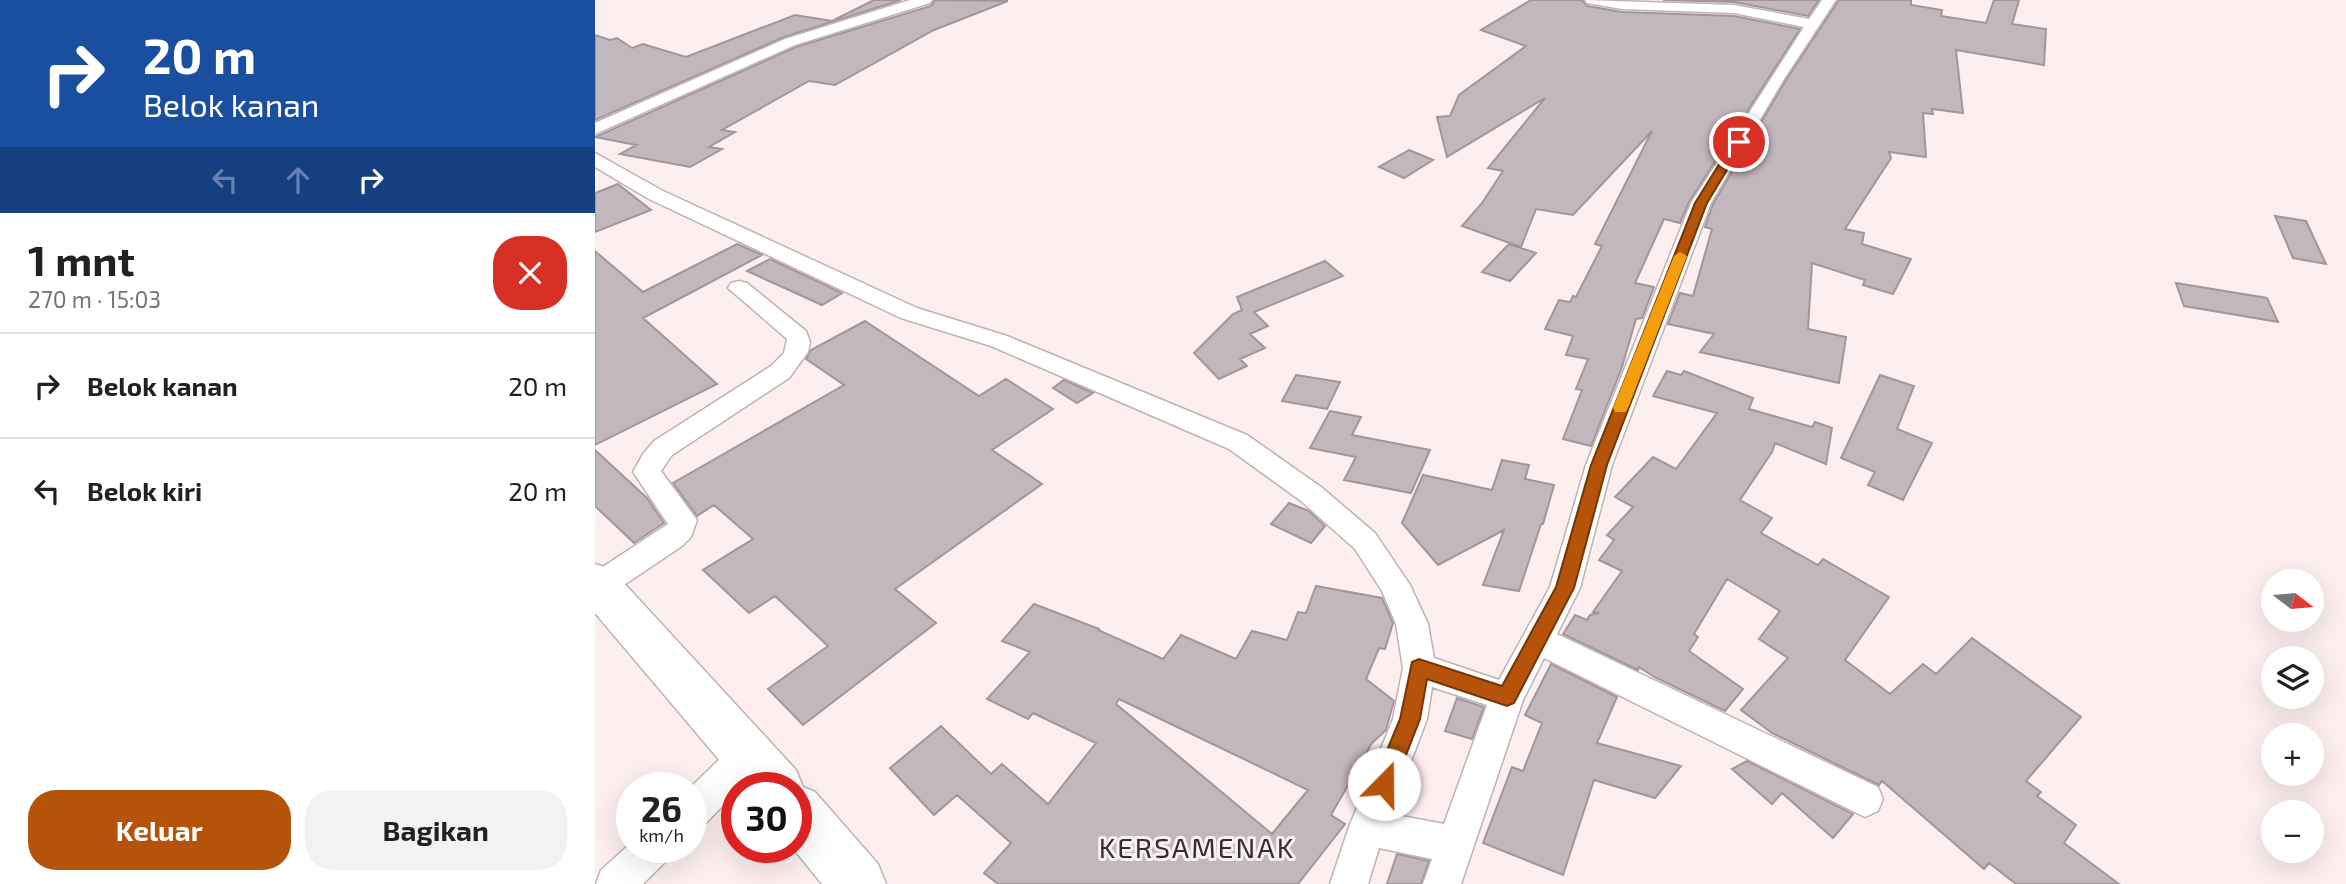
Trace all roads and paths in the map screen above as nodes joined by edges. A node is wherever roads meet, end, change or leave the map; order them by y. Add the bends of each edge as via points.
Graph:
1 (925, 0) edge
2 (1592, 0) edge
3 (1829, 0) edge
4 (1813, 24) junction
5 (595, 129) edge
6 (595, 159) edge
7 (739, 288) dead end
8 (596, 584) edge
9 (1537, 639) junction
10 (1419, 668) junction
11 (1507, 696) junction
12 (763, 771) edge
13 (1865, 799) dead end
14 (707, 803) edge
15 (1367, 827) junction
16 (812, 829) edge
17 (1454, 845) junction
18 (637, 863) edge
19 (615, 884) edge
20 (858, 884) edge
21 (1349, 884) edge
22 (1442, 884) edge

1 - 5 street via 790,42
2 - 4 street via 1734,9
3 - 4 street
4 - 9 street via 1701,203 1599,465 1565,588
6 - 10 street via 656,195 909,313 999,341 1238,442 1311,494 1365,541 1395,585 1412,624
7 - 8 street via 797,336 799,346 780,372 663,448 647,472 683,520 681,529
8 - 12 main road
9 - 11 street
9 - 13 street
10 - 11 street
10 - 15 street via 1410,719
11 - 17 street
12 - 14 street
15 - 17 street
15 - 21 street
16 - 20 main road
17 - 22 street
18 - 19 street

